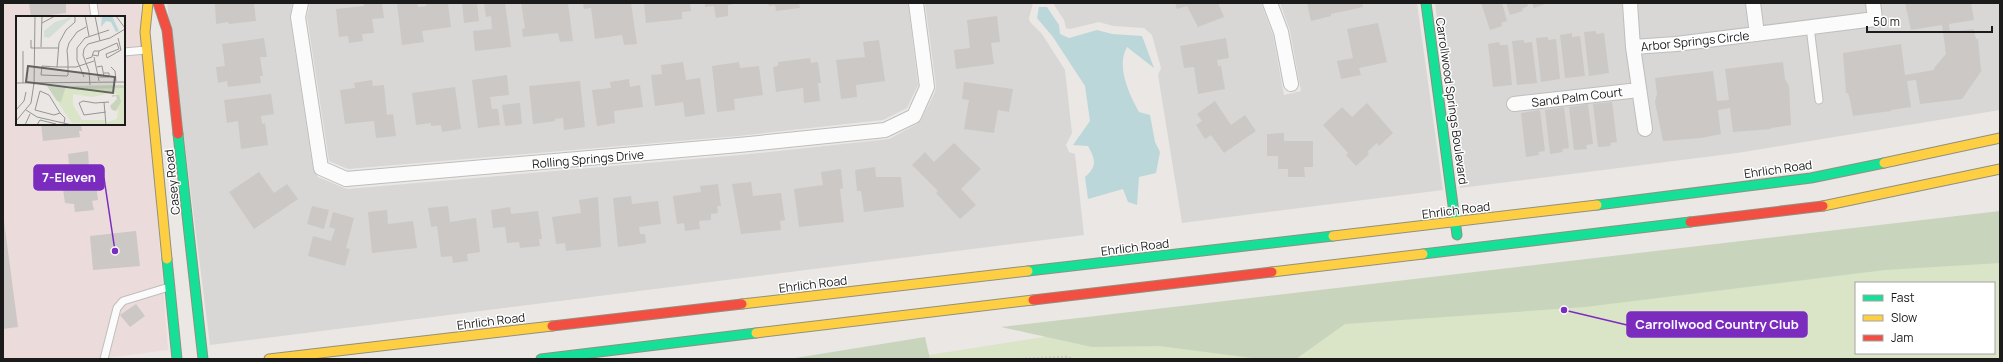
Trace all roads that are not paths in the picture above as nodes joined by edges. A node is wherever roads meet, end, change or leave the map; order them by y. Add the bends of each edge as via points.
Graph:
1 (93, 3) edge
2 (148, 3) edge
3 (158, 3) edge
4 (301, 3) edge
5 (1270, 3) edge
6 (1426, 3) edge
7 (1630, 3) edge
8 (1753, 3) edge
9 (1873, 3) edge
10 (917, 8) edge
11 (95, 16) edge
12 (1810, 27) junction
13 (1757, 34) junction
14 (1633, 48) junction
15 (147, 50) junction
16 (125, 52) edge
17 (1291, 84) dead end
18 (1640, 90) junction
19 (1819, 100) dead end
20 (1514, 104) dead end
21 (1645, 129) dead end
22 (2000, 138) edge
23 (2000, 169) edge
24 (1456, 222) junction
25 (1459, 250) junction
26 (170, 287) junction
27 (104, 359) edge
28 (177, 359) edge
29 (203, 359) edge
30 (269, 359) edge
31 (541, 359) edge

1 - 11 lane
2 - 15 main road, Casey Road via 145,32
3 - 29 main road, Casey Road via 167,30
4 - 10 street, Rolling Springs Drive via 298,17 321,168 346,179 886,130 914,116 927,87
5 - 17 street via 1281,32
6 - 24 main road, Carrollwood Springs Boulevard
7 - 14 street, Arbor Springs Circle
8 - 13 street, Arbor Springs Circle
9 - 12 street, Arbor Springs Circle via 1875,19
12 - 13 street, Arbor Springs Circle
12 - 19 lane
13 - 14 street, Arbor Springs Circle
14 - 18 street, Arbor Springs Circle
15 - 16 lane
15 - 26 main road, Casey Road
18 - 20 street, Sand Palm Court
18 - 21 street, Arbor Springs Circle
22 - 24 main road, Ehrlich Road via 1811,178
23 - 25 main road via 1819,207
24 - 25 main road, Carrollwood Springs Boulevard
24 - 30 main road, Ehrlich Road
25 - 31 main road
26 - 27 lane via 123,301 117,308
26 - 28 main road, Casey Road

